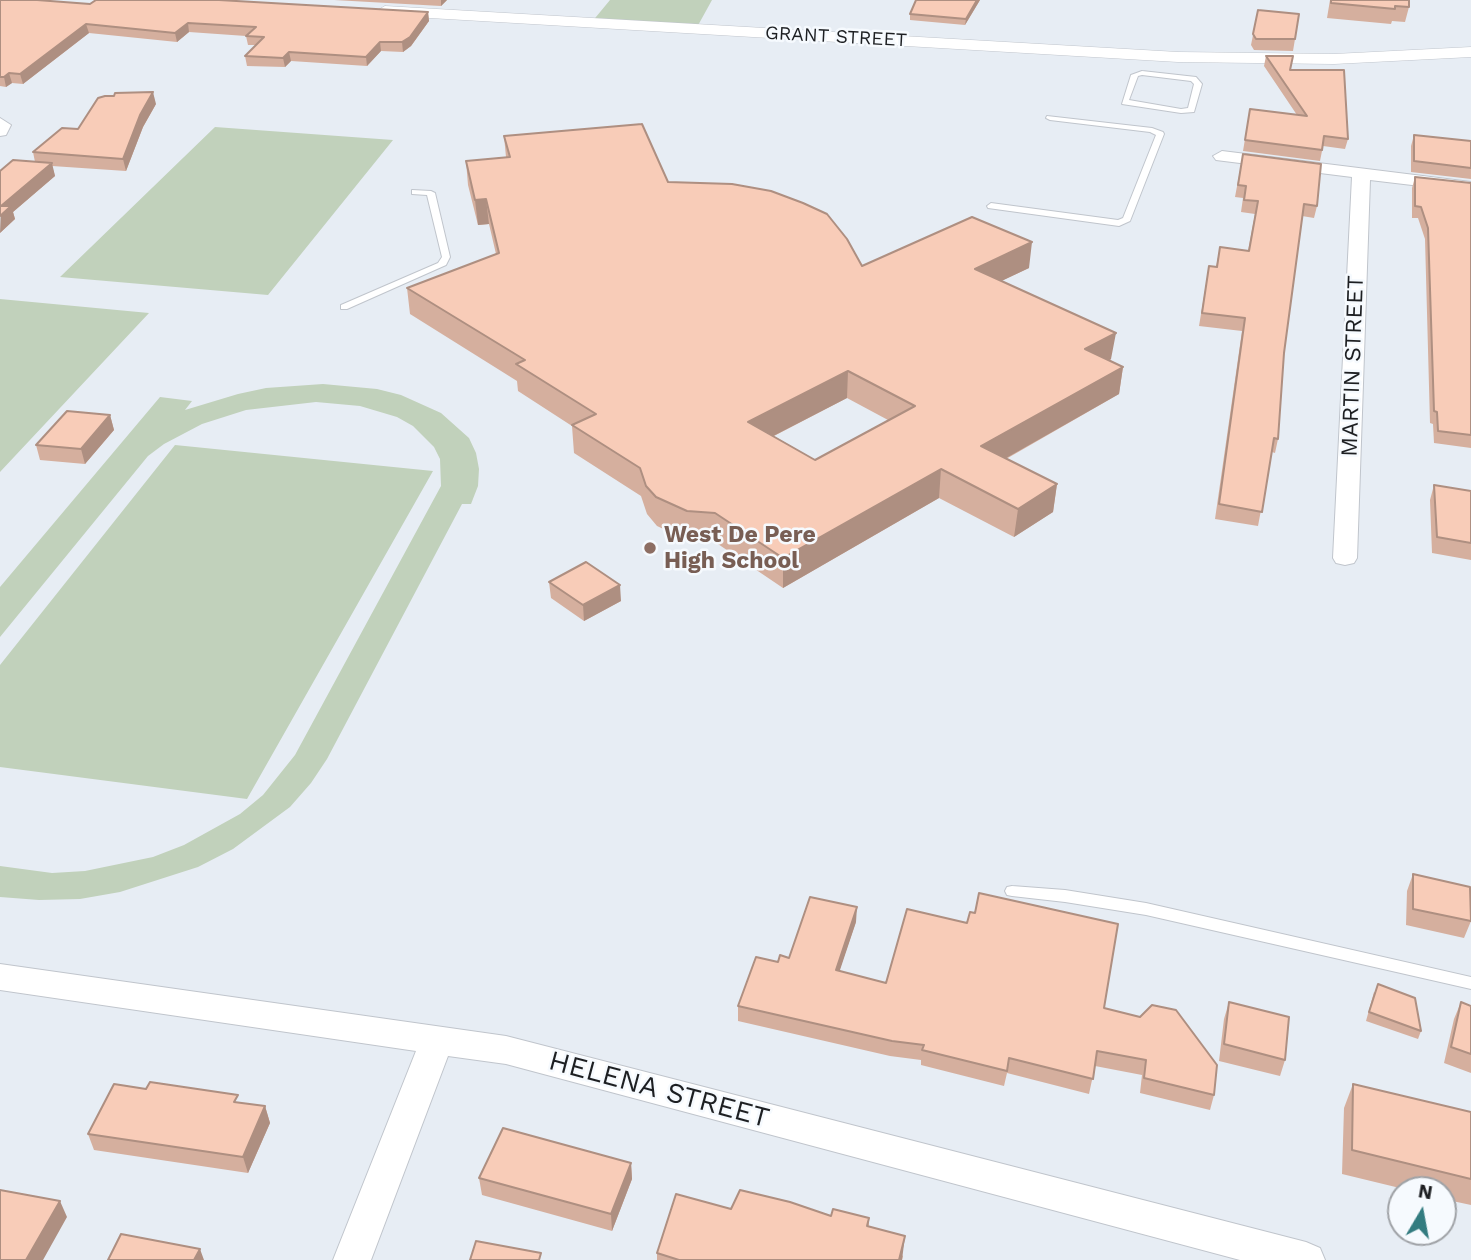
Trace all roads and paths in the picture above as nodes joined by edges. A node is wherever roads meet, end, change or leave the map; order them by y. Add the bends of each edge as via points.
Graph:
1 (368, 10) edge
2 (1471, 52) edge
3 (1170, 57) junction
4 (1171, 77) junction
5 (1050, 118) dead end
6 (0, 122) edge
7 (0, 131) edge
8 (1222, 156) dead end
9 (1362, 174) junction
10 (1471, 187) edge
11 (415, 192) dead end
12 (991, 206) dead end
13 (344, 307) dead end
14 (1345, 558) dead end
15 (1012, 891) dead end
16 (0, 977) edge
17 (1471, 983) edge
18 (437, 1040) junction
19 (352, 1260) edge
20 (1306, 1260) edge

1 - 3 street, GRANT STREET
2 - 3 street, GRANT STREET via 1334,59
3 - 4 lane
4 - 4 lane via 1135,75 1125,102 1191,110 1198,84 1193,79
5 - 12 lane via 1160,134 1127,219 1119,223
6 - 7 street
8 - 9 street
9 - 10 street
9 - 14 street, MARTIN STREET
11 - 13 lane via 431,193 446,257 442,265
15 - 17 lane via 1146,909
16 - 18 street, HELENA STREET
18 - 19 street
18 - 20 street, HELENA STREET via 506,1049

